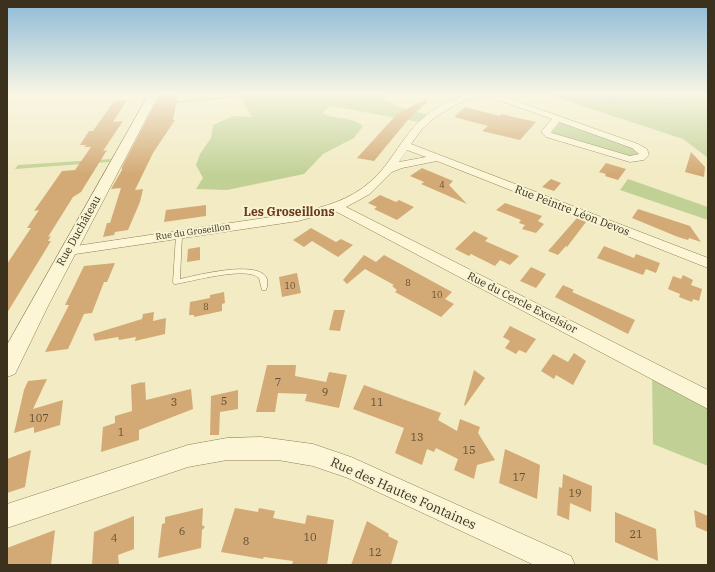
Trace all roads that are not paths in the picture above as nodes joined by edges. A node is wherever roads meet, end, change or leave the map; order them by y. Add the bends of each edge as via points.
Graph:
1 (139, 121) edge
2 (426, 121) edge
3 (556, 121) edge
4 (562, 121) edge
5 (406, 146) junction
6 (435, 159) junction
7 (387, 170) junction
8 (336, 206) junction
9 (179, 235) junction
10 (69, 251) junction
11 (708, 263) edge
12 (264, 288) dead end
13 (7, 367) edge
14 (708, 400) edge
15 (7, 516) edge
16 (562, 565) edge

1 - 10 street, Rue Duchâteau
2 - 5 street, Rue du Groseillon
3 - 4 street via 546,132 548,135 630,159 636,160 644,155 643,151 635,146
5 - 6 street, Rue Peintre Léon Devos
5 - 7 street, Rue du Groseillon
6 - 7 street via 399,165
6 - 11 street, Rue Peintre Léon Devos
7 - 8 street, Rue du Groseillon via 381,179 366,191
8 - 9 street, Rue du Groseillon via 298,217
8 - 14 street, Rue du Cercle Excelsior
9 - 10 street, Rue du Groseillon
9 - 12 lane via 176,282 247,271 259,274 263,278
10 - 13 street, Rue Duchâteau
15 - 16 street, Rue des Hautes Fontaines via 188,456 227,449 266,448 307,454 351,468

